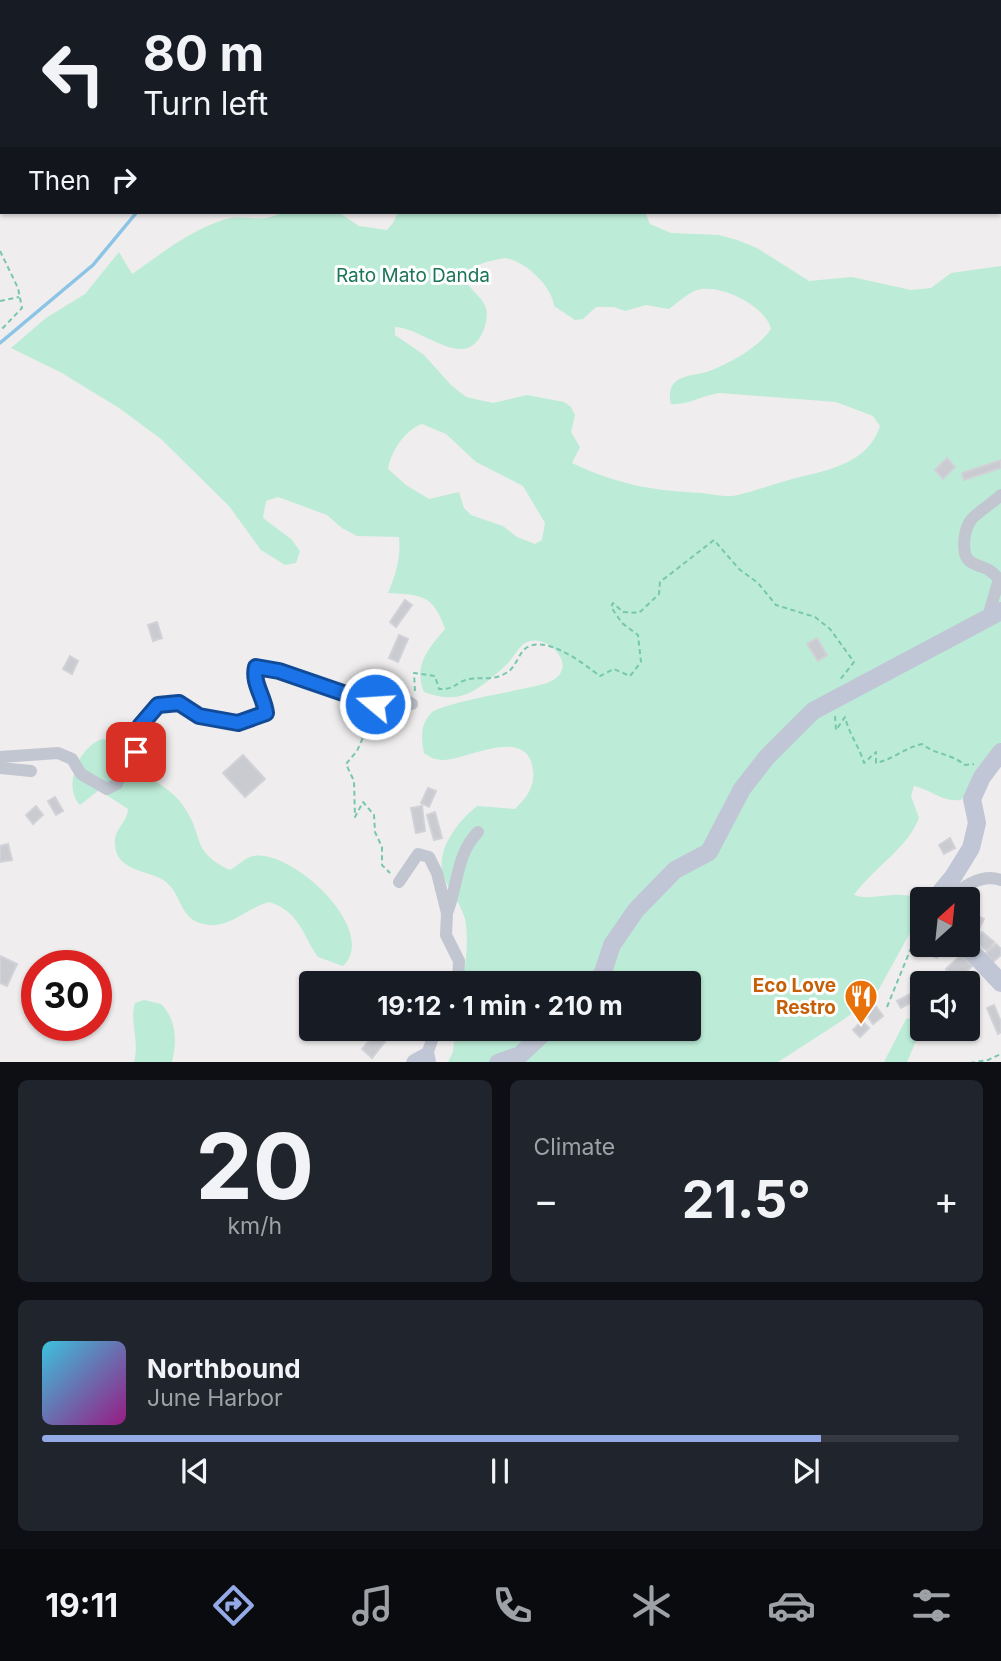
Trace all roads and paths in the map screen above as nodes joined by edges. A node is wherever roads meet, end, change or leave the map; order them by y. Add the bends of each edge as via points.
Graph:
1 (0, 251) edge
2 (20, 297) junction
3 (0, 301) edge
4 (0, 331) edge
5 (1001, 495) edge
6 (995, 614) edge
7 (838, 682) dead end
8 (832, 701) junction
9 (375, 704) junction
10 (412, 704) joint
11 (1001, 752) edge
12 (0, 757) edge
13 (981, 764) dead end
14 (0, 768) edge
15 (31, 771) dead end
16 (478, 832) dead end
17 (1001, 880) edge
18 (400, 882) joint
19 (945, 887) edge
20 (963, 887) edge
21 (447, 913) junction
22 (910, 950) edge
23 (977, 957) edge
24 (459, 971) edge
25 (603, 971) edge
26 (1001, 983) edge
27 (887, 1007) dead end
28 (431, 1041) edge
29 (535, 1041) edge
30 (1001, 1054) edge
31 (423, 1061) edge
32 (498, 1062) edge
33 (970, 1062) edge

1 - 2 path
2 - 3 path
2 - 4 path via 22,308
5 - 6 street via 970,520 964,545 971,562 988,567 999,579
6 - 8 street
7 - 10 path via 854,662 830,629 815,617 776,605 714,540 660,582 659,594 639,613 623,612 612,603 622,623 638,635 641,662 630,676 614,668 600,676 553,647 533,646 526,648 509,672 492,680 468,679 450,690 439,689 435,676 414,673
8 - 13 path via 836,730 845,717 864,763 876,752 876,764 893,759 904,748 922,744 934,754 952,754 965,765
8 - 25 street via 813,711 767,757 725,817 712,848 659,884 622,928
9 - 10 street via 390,691
9 - 12 street via 256,667 253,678 266,713 238,723 199,716 179,703 158,705 140,726 136,752 125,763 117,784 107,789 58,753
9 - 18 path via 372,721 346,765 354,781 355,817 363,802 374,815 382,865
11 - 19 street via 972,799 977,823 971,848
14 - 15 street
16 - 21 street via 461,860
17 - 20 street via 994,877
18 - 21 street via 418,854 429,857
21 - 24 street via 446,935 459,961
22 - 27 path
23 - 26 street
28 - 31 street
29 - 32 street via 520,1055
30 - 33 path

